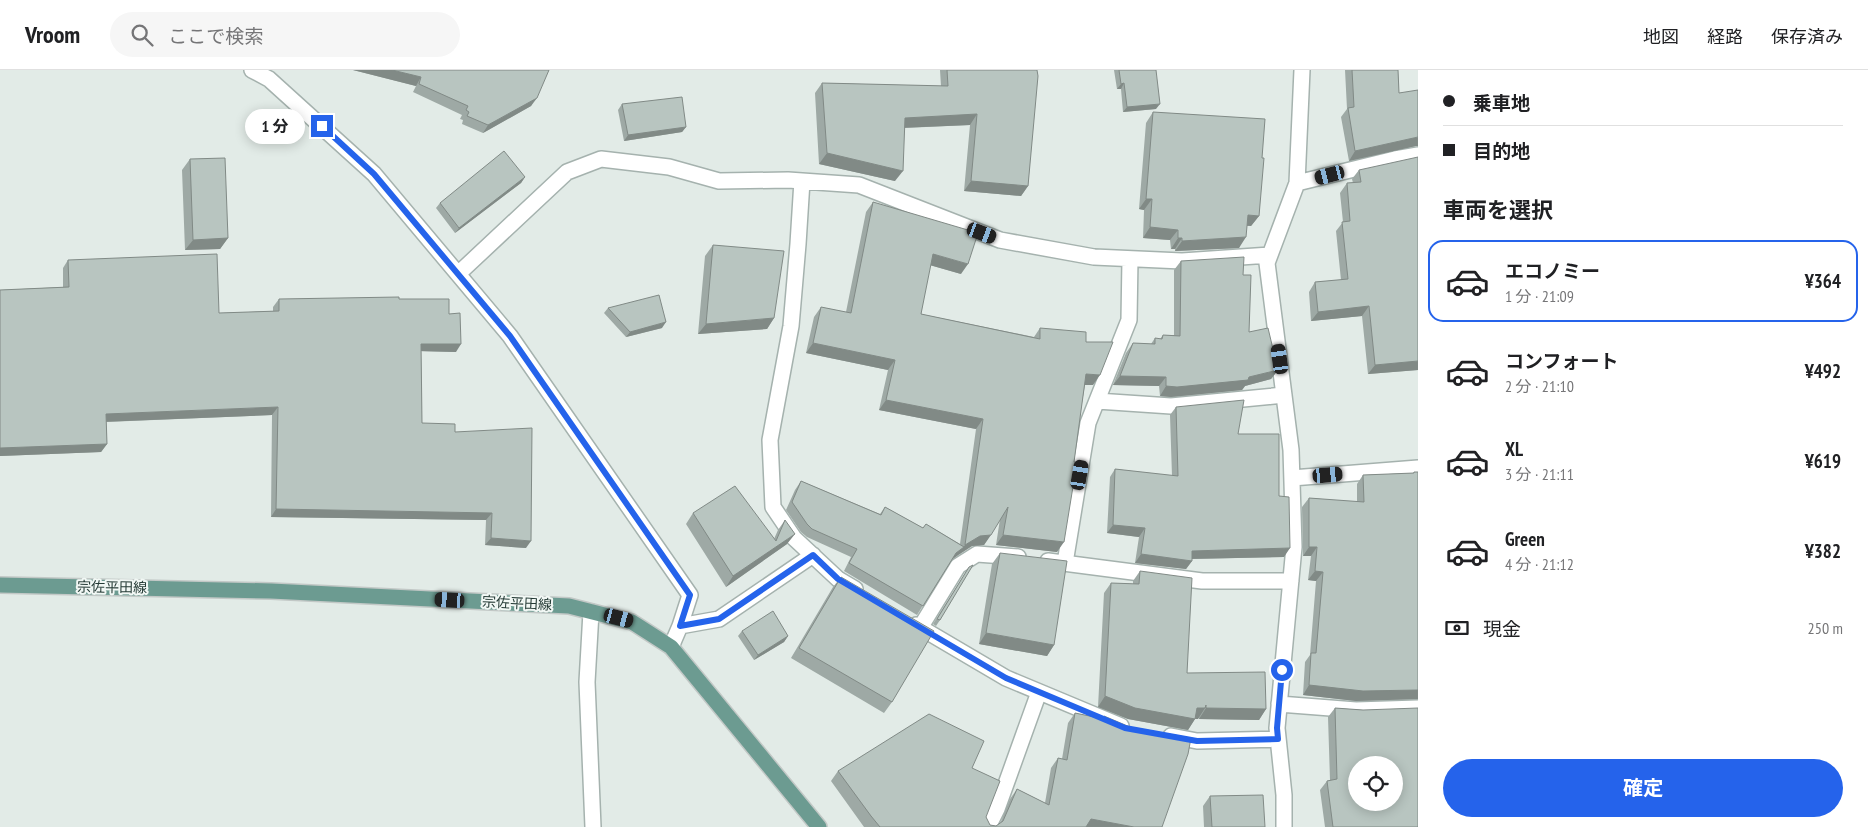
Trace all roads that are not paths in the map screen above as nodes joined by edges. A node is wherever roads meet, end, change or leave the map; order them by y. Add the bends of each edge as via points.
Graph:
1 (252, 70) edge
2 (1302, 70) edge
3 (1418, 155) edge
4 (802, 181) junction
5 (1297, 183) junction
6 (1270, 255) junction
7 (1130, 259) junction
8 (458, 274) junction
9 (1284, 396) junction
10 (1097, 401) junction
11 (1418, 468) edge
12 (1292, 478) junction
13 (813, 555) junction
14 (1065, 563) junction
15 (1291, 581) junction
16 (0, 585) edge
17 (871, 598) edge
18 (592, 612) junction
19 (904, 618) edge
20 (680, 626) junction
21 (920, 628) junction
22 (671, 647) junction
23 (1038, 692) junction
24 (1279, 704) junction
25 (1418, 708) edge
26 (1134, 730) edge
27 (1161, 734) edge
28 (1278, 739) junction
29 (594, 827) edge
30 (819, 827) edge
31 (988, 827) edge
32 (1284, 827) edge

1 - 8 street via 269,79 374,174
2 - 5 street
3 - 5 street
4 - 7 street via 859,185 1000,240 1094,257
4 - 8 street via 719,181 669,167 601,159 567,172
4 - 13 street via 791,326 770,440 773,507 794,538
5 - 6 street
6 - 7 street via 1182,262
6 - 9 street via 1267,263
7 - 10 street via 1129,320
8 - 20 street via 510,336 690,595
9 - 10 street via 1172,406
9 - 12 street
10 - 14 street via 1088,423
11 - 12 street
12 - 15 street via 1294,547
13 - 17 street via 838,579
13 - 20 street via 719,619
14 - 15 street via 1202,581
14 - 21 street via 978,554 958,566
15 - 24 street
16 - 18 main road, 宗佐平田線 via 271,591 569,606
18 - 22 main road, 宗佐平田線 via 632,622
18 - 29 street via 588,682
19 - 21 street
20 - 22 street
21 - 23 street via 1006,678
22 - 30 main road, 宗佐平田線
23 - 26 street
23 - 31 street
24 - 25 street via 1356,710
24 - 28 street
27 - 28 street via 1197,741
28 - 32 street

